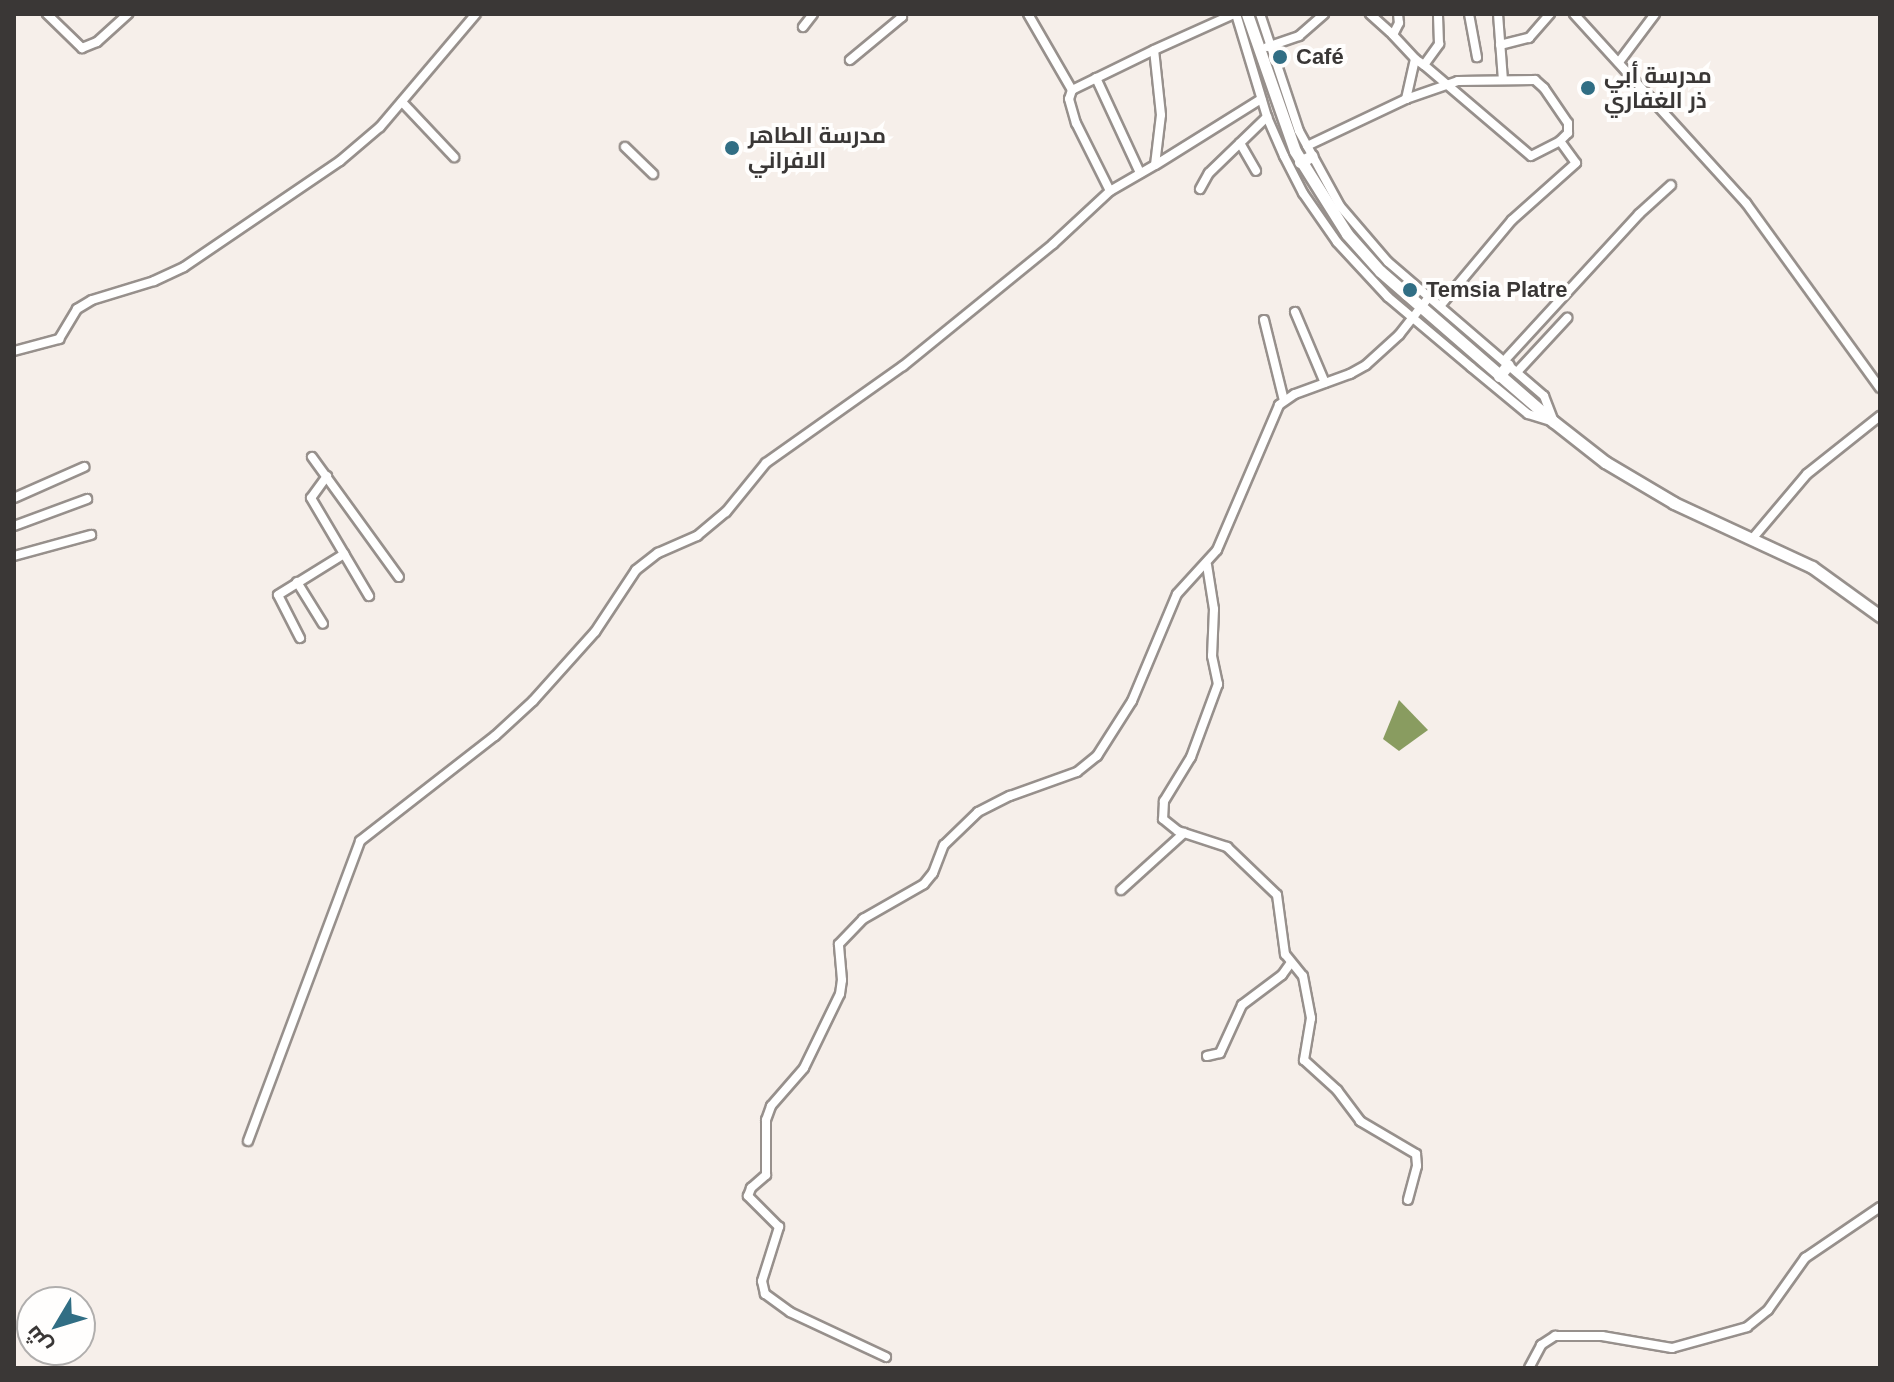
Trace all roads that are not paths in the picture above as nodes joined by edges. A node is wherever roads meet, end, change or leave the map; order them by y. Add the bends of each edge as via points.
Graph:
1 (47, 14) edge
2 (128, 14) edge
3 (476, 14) edge
4 (813, 14) edge
5 (1028, 14) edge
6 (1235, 14) edge
7 (1247, 14) edge
8 (1260, 14) edge
9 (1324, 14) edge
10 (1370, 14) edge
11 (1398, 14) edge
12 (1438, 14) edge
13 (1469, 14) edge
14 (1498, 14) edge
15 (1550, 14) edge
16 (1655, 14) edge
17 (903, 15) edge
18 (1579, 16) edge
19 (803, 27) dead end
20 (1393, 35) junction
21 (1500, 45) junction
22 (1270, 47) junction
23 (1154, 50) junction
24 (1252, 51) junction
25 (1477, 57) dead end
26 (1415, 59) junction
27 (850, 60) dead end
28 (1619, 62) junction
29 (1424, 65) junction
30 (1096, 78) junction
31 (1503, 80) junction
32 (1444, 84) junction
33 (1072, 90) junction
34 (1261, 99) junction
35 (1406, 99) junction
36 (402, 102) junction
37 (1267, 117) junction
38 (1560, 141) junction
39 (1240, 143) junction
40 (625, 147) dead end
41 (454, 157) dead end
42 (1303, 161) junction
43 (1155, 165) junction
44 (1256, 171) dead end
45 (1140, 173) junction
46 (653, 174) dead end
47 (1671, 185) dead end
48 (1200, 189) dead end
49 (1110, 191) junction
50 (1326, 204) junction
51 (1314, 211) junction
52 (1429, 297) junction
53 (1440, 306) junction
54 (1420, 307) junction
55 (1295, 312) dead end
56 (1412, 318) junction
57 (1567, 318) dead end
58 (1264, 320) dead end
59 (14, 351) edge
60 (1510, 366) junction
61 (1499, 376) junction
62 (1325, 383) junction
63 (1880, 388) edge
64 (1284, 401) junction
65 (1880, 416) edge
66 (1554, 422) junction
67 (312, 457) dead end
68 (84, 467) dead end
69 (327, 476) junction
70 (14, 498) edge
71 (87, 499) dead end
72 (14, 526) edge
73 (91, 535) dead end
74 (1752, 539) junction
75 (344, 554) junction
76 (14, 556) edge
77 (1207, 565) junction
78 (399, 577) dead end
79 (297, 582) junction
80 (369, 596) dead end
81 (1880, 616) edge
82 (323, 624) dead end
83 (300, 638) dead end
84 (1184, 833) junction
85 (1121, 890) dead end
86 (1290, 964) junction
87 (1207, 1056) dead end
88 (248, 1141) dead end
89 (1408, 1200) dead end
90 (1880, 1207) edge
91 (886, 1357) dead end
92 (1529, 1368) edge

1 - 2 street via 82,48 97,42
3 - 36 street
4 - 19 street
5 - 33 street
6 - 23 street
6 - 24 street
7 - 24 main road
8 - 22 street
9 - 22 street via 1299,36
10 - 20 street
11 - 20 street
12 - 29 street via 1439,44
13 - 25 street
14 - 21 street
15 - 21 street via 1529,38
16 - 28 street
17 - 27 street
18 - 28 street
20 - 26 street
21 - 31 street
22 - 24 street
22 - 42 street
23 - 30 street
23 - 43 street via 1161,115
24 - 34 street
24 - 42 main road
26 - 29 street
26 - 35 street
28 - 63 street via 1746,203
29 - 32 street
30 - 33 street
30 - 45 street
31 - 32 street
31 - 38 street via 1540,83 1569,127
32 - 35 street
32 - 38 street via 1531,156
33 - 49 street via 1069,99 1076,123
34 - 37 street
34 - 43 street
35 - 42 street
36 - 41 street
36 - 59 street via 340,161 212,249 172,274 83,305 54,342
37 - 39 street
37 - 42 street
38 - 53 street via 1576,165 1512,220
39 - 44 street
39 - 48 street
40 - 46 street
42 - 50 main road
42 - 51 street
42 - 52 street via 1388,262
43 - 45 street
45 - 49 street
47 - 60 street via 1639,214
49 - 88 street via 903,366 766,463 719,519 636,570 595,632 533,701 360,841
50 - 51 main road
50 - 54 main road via 1362,252
51 - 56 street via 1361,271
52 - 53 street
52 - 54 street
53 - 60 street
54 - 56 street
54 - 61 main road
55 - 62 street
56 - 62 street via 1366,365
56 - 66 street via 1528,414
57 - 60 street
58 - 64 street
60 - 61 main road
60 - 66 street via 1544,396
61 - 66 main road
62 - 64 street
64 - 77 street
65 - 74 street via 1807,474
66 - 74 main road via 1643,486
67 - 69 street
68 - 70 street
69 - 75 street via 311,498
69 - 78 street
71 - 72 street
73 - 76 street
74 - 81 main road via 1812,567
75 - 79 street
75 - 80 street
77 - 84 street via 1218,684 1191,757 1163,808 1166,824
77 - 91 street via 1177,594 1132,701 1097,756 1077,772 978,812 944,845 924,884 863,919 843,937 838,948 840,994 804,1068 771,1106 766,1175 748,1194 779,1227 763,1291 790,1312
79 - 82 street
79 - 83 street via 278,595
84 - 85 street
84 - 86 street via 1227,847 1277,895
86 - 87 street via 1242,1005 1220,1053
86 - 89 street via 1303,976 1311,1018 1304,1060 1337,1090 1360,1121 1416,1154
90 - 92 street via 1805,1258 1768,1310 1747,1327 1672,1348 1602,1336 1555,1336 1541,1345

